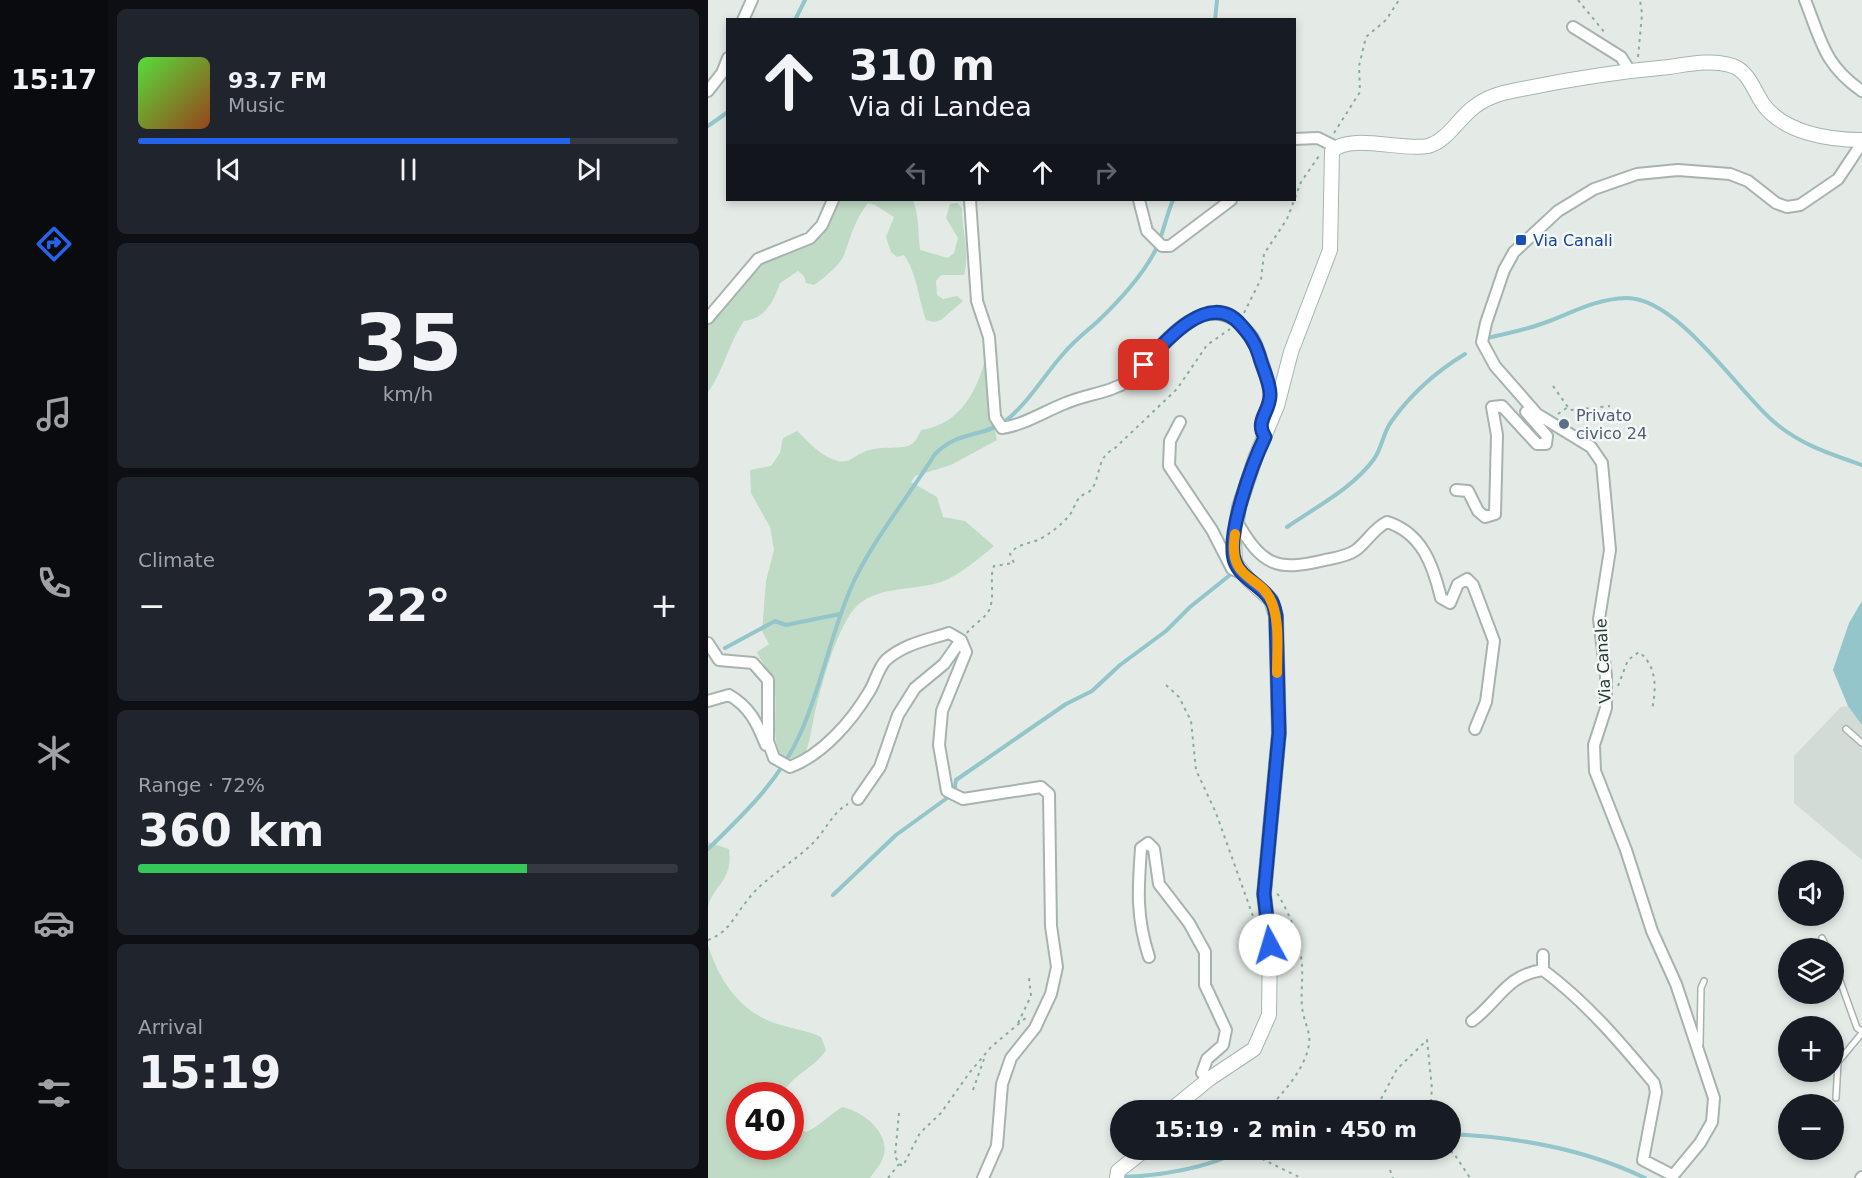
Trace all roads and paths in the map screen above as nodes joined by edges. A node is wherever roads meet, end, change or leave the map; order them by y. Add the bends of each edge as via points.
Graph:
1 (752, 0) edge
2 (1399, 0) edge
3 (1578, 0) edge
4 (1640, 0) edge
5 (1805, 0) edge
6 (744, 18) edge
7 (1573, 27) dead end
8 (1606, 35) dead end
9 (726, 63) edge
10 (1635, 70) junction
11 (708, 91) edge
12 (1862, 91) edge
13 (1296, 139) edge
14 (1862, 142) edge
15 (1332, 144) junction
16 (1296, 195) edge
17 (832, 201) edge
18 (970, 201) edge
19 (1139, 201) edge
20 (1230, 201) edge
21 (1294, 201) edge
22 (708, 318) edge
23 (1239, 322) junction
24 (1553, 386) dead end
25 (1610, 406) dead end
26 (1532, 408) junction
27 (1180, 422) dead end
28 (1265, 437) junction
29 (1456, 490) dead end
30 (1237, 522) junction
31 (1245, 575) junction
32 (961, 640) junction
33 (708, 643) edge
34 (1166, 685) dead end
35 (1617, 687) dead end
36 (708, 701) edge
37 (1652, 710) dead end
38 (1475, 729) dead end
39 (1846, 729) dead end
40 (1862, 743) edge
41 (771, 750) junction
42 (858, 799) joint
43 (1265, 880) junction
44 (1256, 927) dead end
45 (708, 940) edge
46 (1543, 955) dead end
47 (1149, 957) dead end
48 (1543, 970) junction
49 (1029, 978) dead end
50 (1704, 981) dead end
51 (1844, 992) edge
52 (1032, 1010) dead end
53 (1472, 1021) dead end
54 (1017, 1026) junction
55 (1862, 1032) edge
56 (985, 1056) junction
57 (1700, 1056) junction
58 (1209, 1079) junction
59 (973, 1090) dead end
60 (1836, 1094) edge
61 (1183, 1100) edge
62 (1276, 1100) edge
63 (1381, 1100) edge
64 (1431, 1100) edge
65 (899, 1113) dead end
66 (1132, 1160) edge
67 (1262, 1160) edge
68 (1458, 1160) edge
69 (899, 1164) junction
70 (1390, 1170) dead end
71 (1671, 1176) edge
72 (888, 1178) edge
73 (983, 1178) edge
74 (1118, 1178) edge
75 (1301, 1178) edge
76 (1393, 1178) edge
77 (1470, 1178) edge

1 - 6 street
2 - 15 path via 1386,20 1366,37 1359,66 1360,92
3 - 8 path
4 - 10 path
5 - 12 street via 1826,54 1842,77
7 - 10 street
9 - 11 street
10 - 14 street via 1713,62 1735,66 1749,79 1775,118 1827,138
10 - 15 street via 1488,97 1430,146
13 - 15 street via 1318,138
14 - 26 street, Via Canale via 1838,179 1800,205 1787,207 1776,203 1748,181 1730,174 1678,170 1637,174 1594,189 1558,211 1509,260 1482,342 1495,366
15 - 16 path via 1301,182
15 - 28 street via 1330,250 1291,352
17 - 22 street via 822,225 810,238 758,259
18 - 23 street via 977,301 989,337 995,417 1002,428 1116,388 1133,378 1167,338 1197,317 1217,312
19 - 20 street via 1147,231 1162,246 1170,246
21 - 23 path via 1264,254 1261,279
23 - 28 street via 1254,340 1270,394 1260,422
23 - 32 path via 1207,345 1177,389 1108,452 1091,490 1080,497 1060,524 1013,550 1011,565 994,566 990,611
24 - 25 path via 1570,410
26 - 29 street via 1526,412 1547,436 1546,444 1537,444 1502,406 1492,407 1497,435 1495,514 1485,517 1468,491
26 - 57 street, Via Canale via 1591,447 1602,463 1610,550 1599,619 1606,708 1594,745 1595,771
27 - 31 street via 1170,441 1169,466 1212,530 1232,569
28 - 30 street
30 - 31 street via 1235,562
30 - 38 street via 1259,555 1284,566 1298,567 1354,552 1376,527 1387,522 1414,536 1429,560 1445,602 1450,603 1458,584 1467,579 1473,585 1494,641 1486,702
31 - 43 street via 1271,600 1276,616 1279,733
32 - 41 street via 949,633 906,646 884,662 869,693 809,760 790,767 774,758
32 - 42 street via 944,664 915,688 898,716 880,767
32 - 73 street via 966,652 942,711 939,745 947,791 963,799 1041,787 1050,794 1051,818 1051,926 1057,967 1051,994 1035,1028 1011,1058 1002,1084 997,1146
33 - 41 street via 719,660 753,663 768,680
34 - 44 path via 1179,698 1191,721 1196,770 1216,813
35 - 37 path via 1628,660 1639,652 1647,658 1655,680
36 - 41 street via 729,695 741,702 753,715
39 - 40 lane
42 - 45 path via 837,809 829,826 812,844 756,891 728,929
43 - 58 street via 1270,945 1269,1015 1254,1049
43 - 62 path via 1278,894 1294,927 1302,964 1303,1013 1311,1036 1308,1051
46 - 48 street
47 - 58 street via 1140,928 1137,897 1141,848 1148,843 1154,849 1159,884 1205,952 1205,985 1226,1030 1223,1045 1207,1059 1202,1073
48 - 53 street via 1510,981
48 - 71 street via 1603,1023 1654,1083 1656,1092 1643,1160
49 - 54 path via 1031,996
50 - 57 lane
51 - 55 lane
52 - 54 path
54 - 56 path
55 - 60 lane via 1838,1062
56 - 59 path
56 - 69 path via 941,1113 920,1133 906,1163
57 - 71 street, Via Canale via 1714,1098 1712,1122 1700,1143
58 - 61 street
63 - 64 path via 1397,1069 1427,1040
65 - 69 path via 895,1156
66 - 74 street via 1118,1171
67 - 75 path
68 - 77 path
69 - 72 path
70 - 76 path

